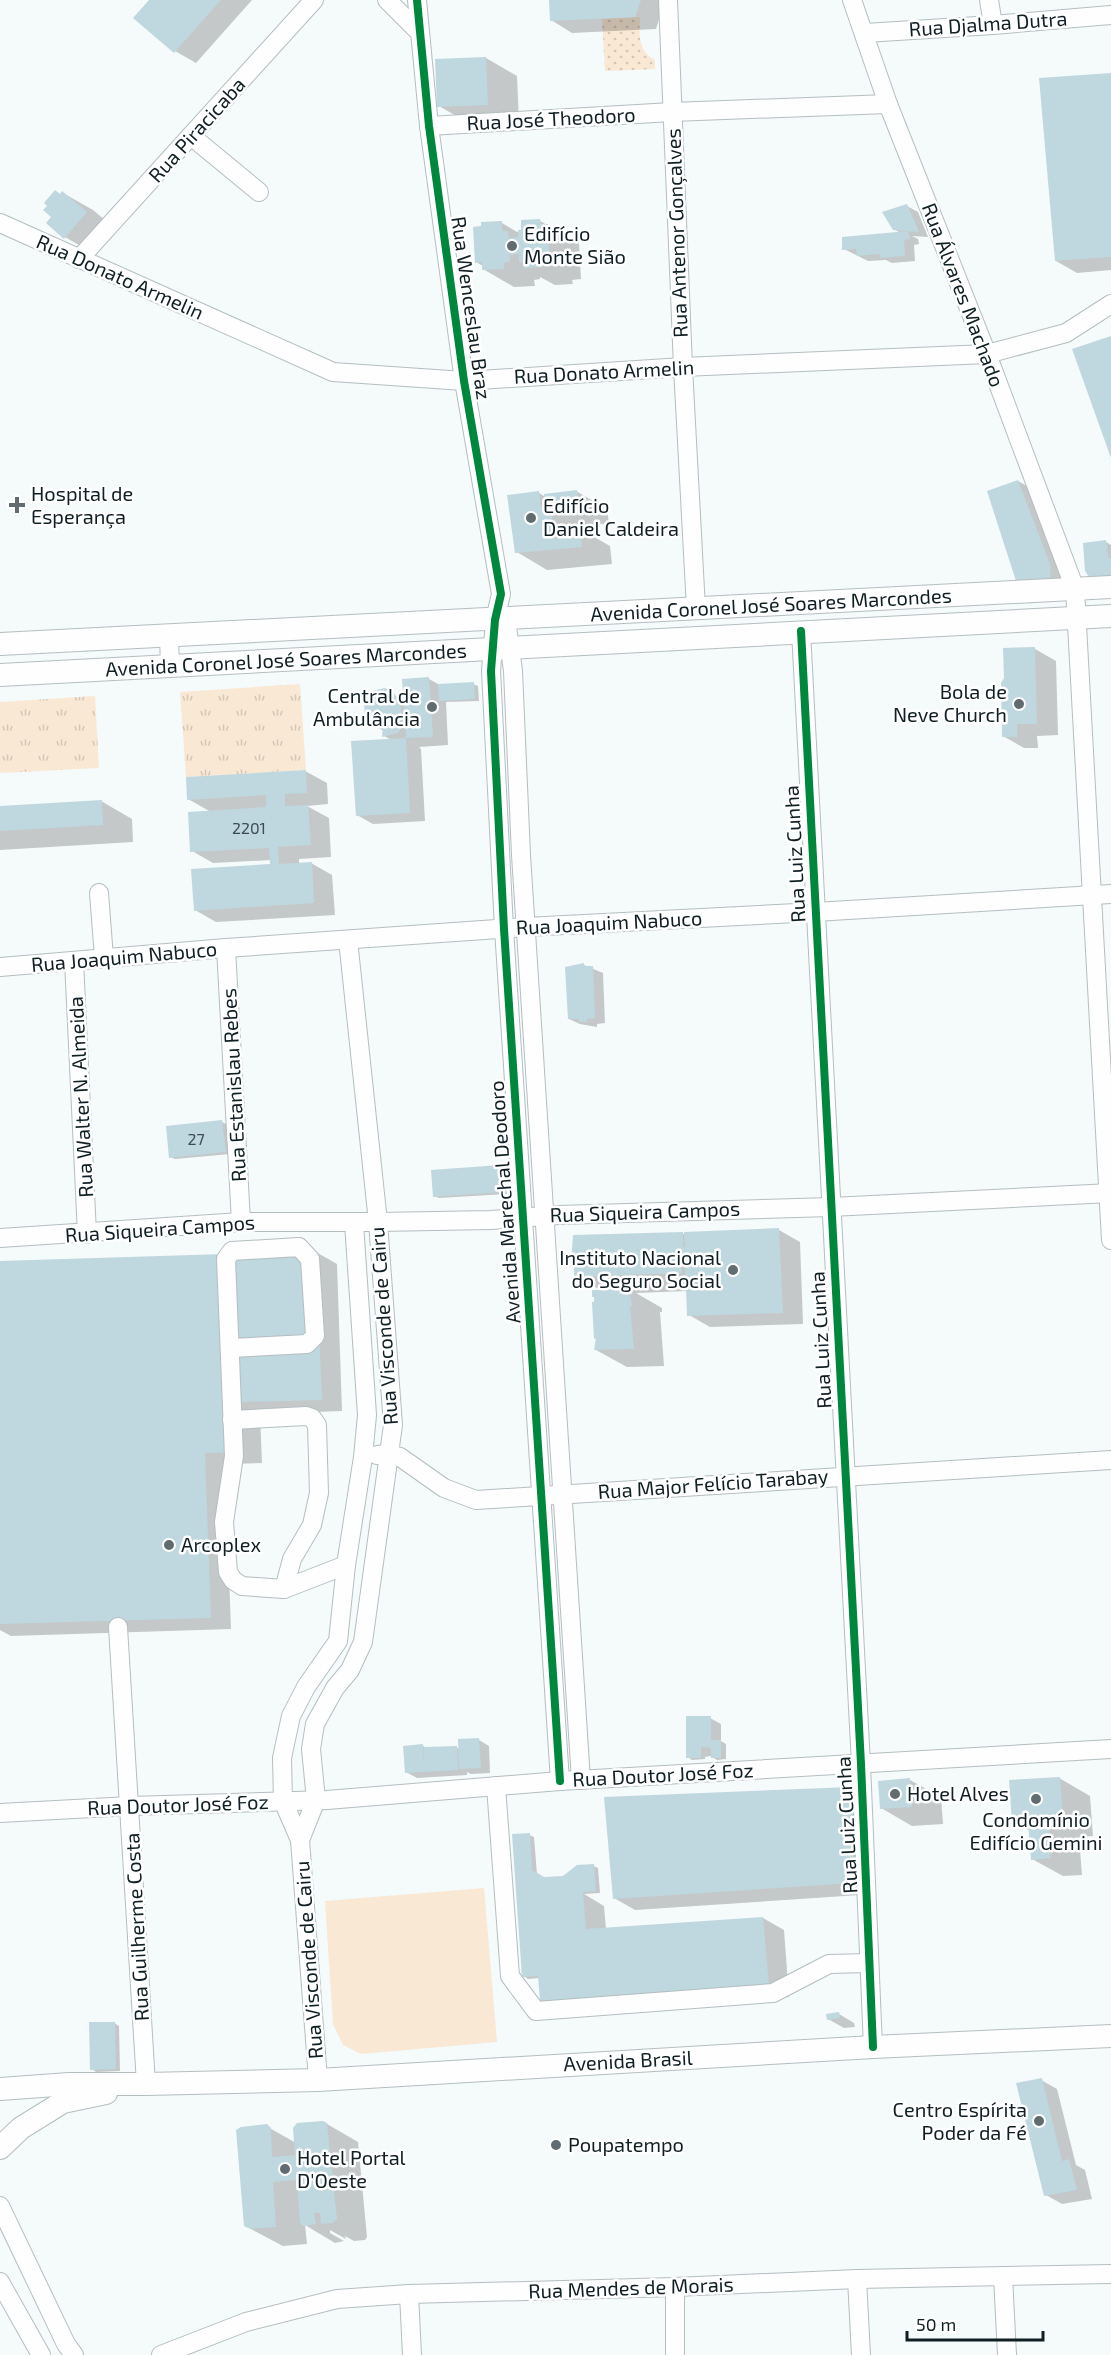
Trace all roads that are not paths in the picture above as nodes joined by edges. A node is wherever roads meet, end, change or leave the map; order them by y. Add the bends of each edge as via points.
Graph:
1 (314, 0) edge
2 (387, 0) edge
3 (417, 0) edge
4 (668, 0) edge
5 (852, 0) edge
6 (989, 0) edge
7 (1111, 15) edge
8 (993, 25) junction
9 (418, 31) junction
10 (865, 33) junction
11 (888, 104) junction
12 (672, 112) junction
13 (429, 126) junction
14 (191, 136) junction
15 (259, 192) dead end
16 (0, 223) edge
17 (80, 259) junction
18 (1111, 304) edge
19 (987, 354) junction
20 (683, 368) junction
21 (464, 381) junction
22 (1111, 587) edge
23 (1076, 589) junction
24 (819, 603) junction
25 (696, 609) junction
26 (1111, 616) edge
27 (1077, 617) junction
28 (500, 620) junction
29 (810, 630) junction
30 (227, 634) junction
31 (169, 636) junction
32 (0, 644) edge
33 (502, 648) junction
34 (229, 664) junction
35 (170, 667) junction
36 (0, 675) edge
37 (99, 893) dead end
38 (1102, 894) edge
39 (814, 912) junction
40 (526, 927) junction
41 (504, 929) junction
42 (348, 940) junction
43 (226, 948) junction
44 (104, 958) junction
45 (74, 961) junction
46 (0, 968) edge
47 (1110, 1193) edge
48 (831, 1207) junction
49 (544, 1215) junction
50 (523, 1217) junction
51 (241, 1221) junction
52 (354, 1222) junction
53 (378, 1222) junction
54 (87, 1234) junction
55 (0, 1238) edge
56 (1111, 1240) edge
57 (231, 1348) junction
58 (232, 1420) junction
59 (388, 1454) junction
60 (363, 1457) junction
61 (1111, 1460) edge
62 (845, 1475) junction
63 (563, 1493) junction
64 (541, 1495) junction
65 (346, 1565) junction
66 (284, 1589) junction
67 (118, 1627) dead end
68 (1111, 1749) edge
69 (861, 1764) junction
70 (581, 1780) junction
71 (560, 1781) junction
72 (496, 1786) junction
73 (316, 1800) junction
74 (283, 1801) junction
75 (130, 1806) junction
76 (0, 1813) edge
77 (300, 1840) junction
78 (869, 1964) junction
79 (1111, 2036) edge
80 (873, 2047) junction
81 (318, 2080) junction
82 (146, 2084) junction
83 (0, 2089) edge
84 (0, 2148) edge
85 (0, 2206) edge
86 (1111, 2274) edge
87 (1003, 2276) junction
88 (857, 2279) junction
89 (0, 2282) edge
90 (675, 2287) junction
91 (409, 2294) junction
92 (41, 2355) edge
93 (74, 2355) edge
94 (161, 2355) edge
95 (412, 2355) edge
96 (675, 2355) edge
97 (861, 2355) edge
98 (1007, 2355) edge

1 - 14 street, Rua Piracicaba
2 - 9 street
3 - 9 street, Rua Wenceslau Braz
4 - 12 street, Rua Antenor Gonçalves
5 - 10 street, Rua Álvares Machado
6 - 8 street
7 - 8 street, Rua Djalma Dutra
8 - 10 street, Rua Djalma Dutra
9 - 13 street, Rua Wenceslau Braz
10 - 11 street, Rua Álvares Machado
11 - 12 street, Rua José Theodoro
11 - 19 street, Rua Álvares Machado
12 - 13 street, Rua José Theodoro
12 - 20 street, Rua Antenor Gonçalves
13 - 21 street, Rua Wenceslau Braz
14 - 15 street
14 - 17 street, Rua Piracicaba
16 - 17 street, Rua Donato Armelin
17 - 21 street, Rua Donato Armelin via 333,372
18 - 19 street, Rua Donato Armelin via 1066,333
19 - 20 street, Rua Donato Armelin
19 - 23 street, Rua Álvares Machado
20 - 21 street, Rua Donato Armelin
20 - 25 street, Rua Antenor Gonçalves
21 - 28 street, Rua Wenceslau Braz via 501,594
22 - 23 main road, Avenida Coronel José Soares Marcondes
23 - 24 main road, Avenida Coronel José Soares Marcondes
23 - 27 street, Rua Álvares Machado
24 - 25 main road, Avenida Coronel José Soares Marcondes
24 - 29 main road
25 - 28 main road, Avenida Coronel José Soares Marcondes
26 - 27 main road, Avenida Coronel José Soares Marcondes
27 - 29 main road, Avenida Coronel José Soares Marcondes
27 - 38 street, Rua Álvares Machado
28 - 30 main road, Avenida Coronel José Soares Marcondes
28 - 33 street, Avenida Marechal Deodoro
29 - 33 main road, Avenida Coronel José Soares Marcondes
29 - 39 street, Rua Luiz Cunha
30 - 31 main road, Avenida Coronel José Soares Marcondes
30 - 34 street
31 - 32 main road, Avenida Coronel José Soares Marcondes
31 - 35 street
33 - 34 main road, Avenida Coronel José Soares Marcondes
33 - 40 street, Avenida Marechal Deodoro
33 - 41 street, Avenida Marechal Deodoro via 491,671
34 - 35 main road, Avenida Coronel José Soares Marcondes
35 - 36 main road, Avenida Coronel José Soares Marcondes
37 - 44 street
38 - 39 street, Rua Joaquim Nabuco
38 - 47 street, Rua Álvares Machado
39 - 40 street, Rua Joaquim Nabuco
39 - 48 street, Rua Luiz Cunha
40 - 41 street, Rua Joaquim Nabuco
40 - 49 street, Avenida Marechal Deodoro
41 - 42 street, Rua Joaquim Nabuco
41 - 50 street, Avenida Marechal Deodoro
42 - 43 street, Rua Joaquim Nabuco
42 - 53 street, Rua Visconde de Cairu
43 - 44 street, Rua Joaquim Nabuco
43 - 51 street, Rua Estanislau Rebes
44 - 45 street, Rua Joaquim Nabuco
45 - 46 street, Rua Joaquim Nabuco
45 - 54 street, Rua Walter N. Almeida
47 - 48 street, Rua Siqueira Campos
47 - 56 street, Rua Álvares Machado
48 - 49 street, Rua Siqueira Campos
48 - 62 street, Rua Luiz Cunha
49 - 50 street, Rua Siqueira Campos
49 - 63 street, Avenida Marechal Deodoro
50 - 53 street, Rua Siqueira Campos
50 - 64 street, Avenida Marechal Deodoro
51 - 52 street, Rua Siqueira Campos
51 - 54 street, Rua Siqueira Campos
52 - 53 street, Rua Siqueira Campos
52 - 60 street, Rua Visconde de Cairu via 368,1415
53 - 59 street, Rua Visconde de Cairu via 393,1425
54 - 55 street, Rua Siqueira Campos
57 - 57 street via 228,1255 232,1251 299,1247 309,1259 315,1336 307,1344
57 - 58 street
58 - 66 street via 234,1456 224,1522 228,1572 242,1586
58 - 66 street via 306,1416 317,1425 319,1493 312,1525 292,1559
59 - 60 street
59 - 64 street, Rua Major Felício Tarabay via 400,1457 444,1488 476,1500
59 - 73 street, Rua Visconde de Cairu via 363,1642 315,1724 311,1749
60 - 65 street, Rua Visconde de Cairu
61 - 62 street, Rua Major Felício Tarabay
62 - 63 street, Rua Major Felício Tarabay
62 - 69 street, Rua Luiz Cunha
63 - 64 street, Rua Major Felício Tarabay
63 - 70 street, Avenida Marechal Deodoro
64 - 71 street, Avenida Marechal Deodoro
65 - 66 street
65 - 74 street, Rua Visconde de Cairu via 338,1641 306,1687 289,1724 282,1758
67 - 75 street, Rua Guilherme Costa
68 - 69 street, Rua Doutor José Foz
69 - 70 street, Rua Doutor José Foz
69 - 78 street, Rua Luiz Cunha
70 - 71 street, Rua Doutor José Foz
71 - 72 street, Rua Doutor José Foz
72 - 73 street, Rua Doutor José Foz
72 - 78 street via 510,1976 536,2011 773,1993 829,1964
73 - 74 street, Rua Doutor José Foz
73 - 77 street, Rua Visconde de Cairu
74 - 75 street, Rua Doutor José Foz
74 - 77 street, Rua Visconde de Cairu
75 - 76 street, Rua Doutor José Foz
75 - 82 street, Rua Guilherme Costa
77 - 81 street, Rua Visconde de Cairu
78 - 80 street, Rua Luiz Cunha
79 - 80 main road, Avenida Brasil
80 - 81 main road, Avenida Brasil
81 - 82 main road, Avenida Brasil
82 - 83 main road
82 - 84 main road via 63,2102 21,2128
85 - 93 street
86 - 87 street, Rua Mendes de Morais
87 - 88 street, Rua Mendes de Morais
87 - 98 street
88 - 90 street, Rua Mendes de Morais
88 - 97 street
89 - 92 street
90 - 91 street, Rua Mendes de Morais
90 - 96 street
91 - 94 street, Rua Mendes de Morais via 337,2299 246,2322
91 - 95 street

